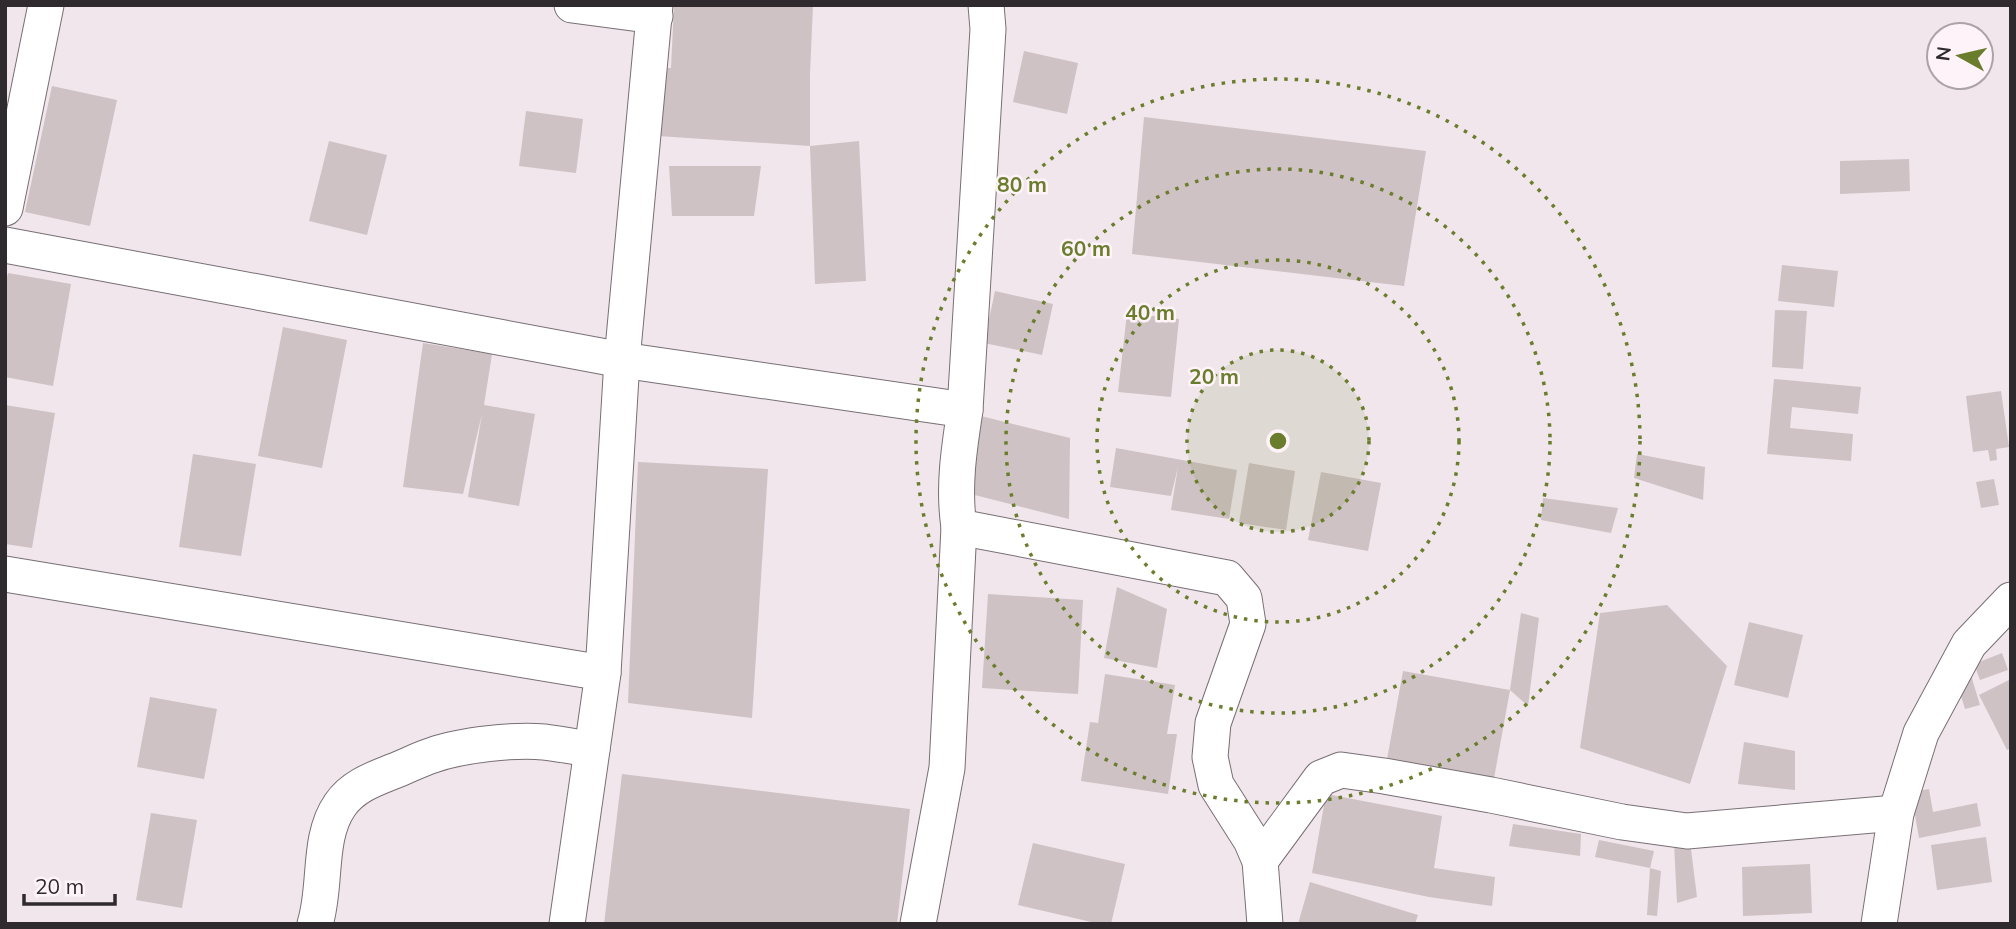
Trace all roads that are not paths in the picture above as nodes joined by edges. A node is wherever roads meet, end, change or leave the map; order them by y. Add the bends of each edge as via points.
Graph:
1 (46, 5) edge
2 (572, 5) edge
3 (986, 5) edge
4 (655, 10) edge
5 (5, 208) edge
6 (5, 245) edge
7 (622, 359) junction
8 (965, 410) junction
9 (959, 527) junction
10 (5, 574) edge
11 (2011, 600) edge
12 (603, 673) junction
13 (592, 749) junction
14 (1896, 813) junction
15 (1260, 861) junction
16 (315, 924) edge
17 (567, 924) edge
18 (918, 924) edge
19 (1265, 924) edge
20 (1879, 924) edge

1 - 5 street
2 - 4 street
3 - 8 street
4 - 7 street
6 - 7 street
7 - 8 street
7 - 12 street
8 - 9 street via 956,486
9 - 15 street via 1227,578 1244,598 1248,624 1213,723 1210,757 1216,785
9 - 18 street via 947,768
10 - 12 street
11 - 14 street via 1969,644 1933,710 1921,733
12 - 13 street
13 - 16 street via 542,742 463,748 435,754 362,784 341,804 331,825
13 - 17 street
14 - 15 street via 1687,831 1341,770 1321,778
14 - 20 street
15 - 19 street

